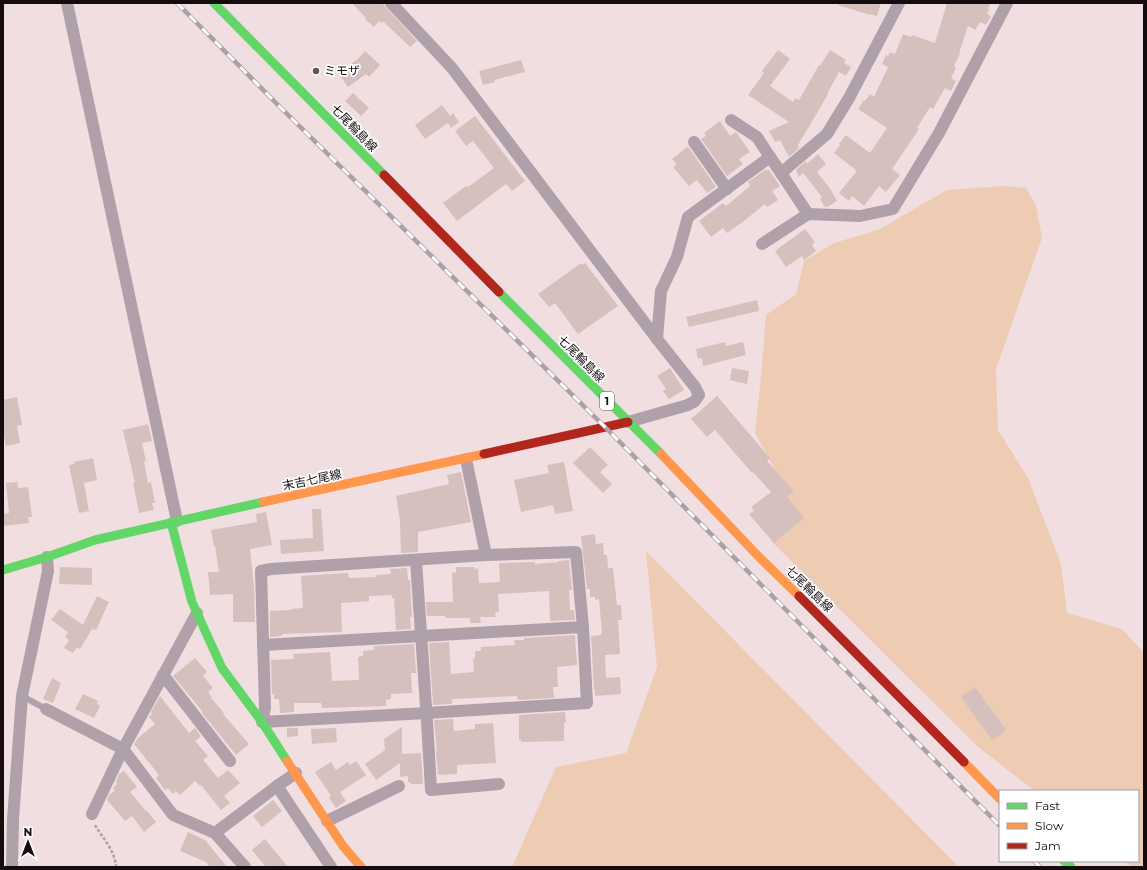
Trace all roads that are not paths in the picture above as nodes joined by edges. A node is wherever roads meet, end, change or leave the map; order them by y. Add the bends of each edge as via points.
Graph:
1 (67, 3) edge
2 (214, 3) edge
3 (391, 3) edge
4 (899, 3) edge
5 (1007, 3) edge
6 (731, 120) dead end
7 (694, 142) dead end
8 (770, 157) junction
9 (781, 173) junction
10 (727, 189) junction
11 (808, 214) junction
12 (762, 244) dead end
13 (657, 339) junction
14 (628, 422) junction
15 (466, 458) junction
16 (174, 522) junction
17 (486, 556) junction
18 (47, 557) junction
19 (416, 560) junction
20 (3, 570) edge
21 (197, 613) junction
22 (583, 627) junction
23 (421, 636) junction
24 (263, 645) junction
25 (163, 675) junction
26 (22, 696) junction
27 (46, 709) joint
28 (427, 713) junction
29 (262, 722) junction
30 (123, 749) junction
31 (230, 761) dead end
32 (296, 773) junction
33 (499, 784) dead end
34 (277, 786) junction
35 (399, 786) dead end
36 (999, 798) edge
37 (92, 814) road end
38 (327, 821) junction
39 (215, 833) junction
40 (12, 867) edge
41 (245, 867) edge
42 (331, 867) edge
43 (361, 867) edge

1 - 16 street
2 - 14 main road, 七尾輪島線 / 1
3 - 13 street via 452,68
4 - 9 street via 858,82 827,134
5 - 11 street via 939,133 893,209 860,216
6 - 8 street via 757,136
7 - 10 street
8 - 9 street
8 - 10 street
9 - 11 street
10 - 13 street via 688,218 677,257 661,291
11 - 12 street
13 - 14 street via 699,395 688,405
14 - 15 main road, 末吉七尾線
14 - 36 main road, 七尾輪島線 / 1 via 759,558
15 - 16 main road, 末吉七尾線
15 - 17 street
16 - 18 main road, 末吉七尾線 via 95,540
16 - 21 main road via 192,602
17 - 19 street
17 - 22 street via 576,552
18 - 20 main road, 末吉七尾線
18 - 26 street via 48,571
19 - 23 street
19 - 24 street via 261,571
21 - 25 street
21 - 29 main road via 222,668
22 - 23 street
22 - 28 street via 587,703
23 - 24 street
23 - 28 street
24 - 29 street via 265,708
25 - 30 street
25 - 31 street
26 - 27 lane
26 - 40 street
27 - 30 street
28 - 29 street
28 - 33 street via 431,790
29 - 32 main road
30 - 37 street
30 - 39 street via 173,815
32 - 34 street
32 - 38 main road
34 - 39 street
34 - 42 street
35 - 38 street
38 - 43 main road
39 - 41 street

